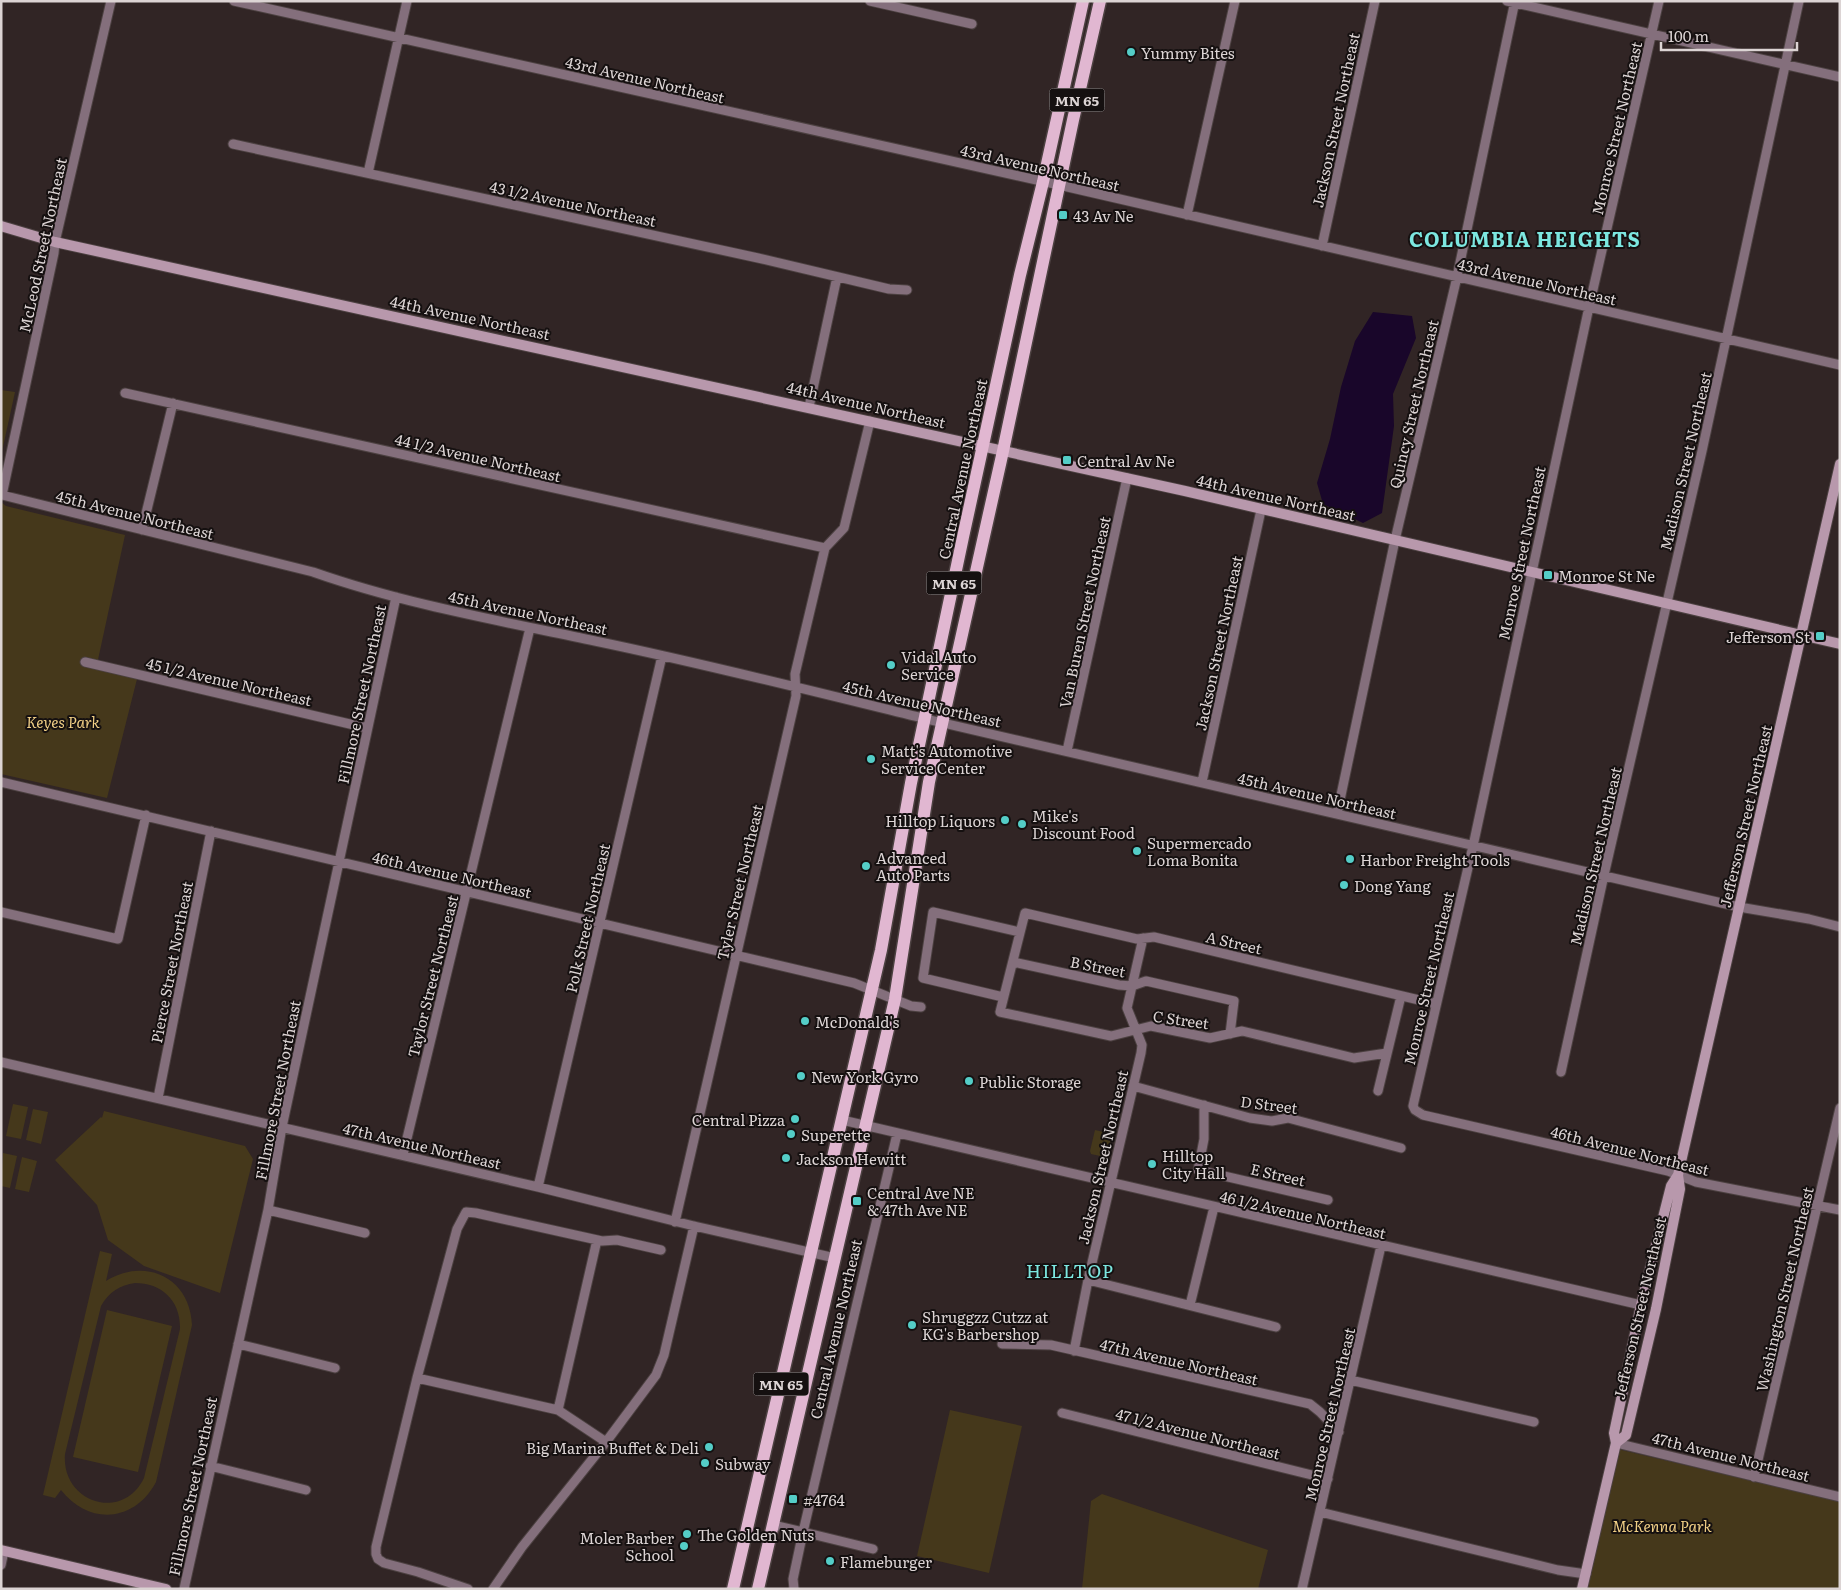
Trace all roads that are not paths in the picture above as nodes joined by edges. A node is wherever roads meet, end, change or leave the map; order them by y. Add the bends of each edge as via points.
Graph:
1 (111, 1) edge
2 (234, 1) edge
3 (407, 1) edge
4 (870, 1) edge
5 (1083, 1) edge
6 (1100, 1) edge
7 (1235, 1) edge
8 (1375, 1) edge
9 (1659, 1) edge
10 (1799, 1) edge
11 (1513, 2) edge
12 (972, 24) dead end
13 (1652, 34) junction
14 (400, 38) junction
15 (1785, 65) junction
16 (1840, 77) edge
17 (233, 144) dead end
18 (368, 173) junction
19 (1043, 182) junction
20 (1059, 185) junction
21 (1187, 215) junction
22 (1, 226) edge
23 (55, 242) junction
24 (1322, 246) junction
25 (837, 277) junction
26 (1458, 277) junction
27 (907, 290) dead end
28 (1589, 307) junction
29 (1726, 338) junction
30 (1840, 364) edge
31 (125, 393) dead end
32 (173, 403) junction
33 (809, 407) junction
34 (870, 421) junction
35 (983, 446) junction
36 (1003, 451) junction
37 (1840, 464) edge
38 (1127, 478) junction
39 (2, 495) edge
40 (1261, 510) junction
41 (142, 530) junction
42 (1394, 540) junction
43 (825, 548) junction
44 (1531, 572) junction
45 (396, 596) junction
46 (1667, 604) junction
47 (530, 628) junction
48 (1802, 635) junction
49 (1840, 644) edge
50 (662, 656) junction
51 (85, 662) dead end
52 (795, 687) junction
53 (926, 719) junction
54 (941, 723) junction
55 (367, 728) junction
56 (1067, 751) junction
57 (1, 782) edge
58 (1202, 782) junction
59 (1337, 814) junction
60 (146, 816) junction
61 (211, 831) junction
62 (1473, 846) junction
63 (339, 861) junction
64 (1604, 875) junction
65 (467, 891) junction
66 (1739, 907) junction
67 (1, 912) edge
68 (600, 922) junction
69 (1840, 926) edge
70 (1020, 932) junction
71 (1143, 938) junction
72 (736, 955) junction
73 (1013, 962) junction
74 (1132, 986) junction
75 (872, 989) junction
76 (1003, 996) junction
77 (1401, 996) junction
78 (895, 999) junction
79 (1436, 1004) junction
80 (921, 1007) dead end
81 (1136, 1029) junction
82 (1230, 1034) junction
83 (1387, 1053) junction
84 (1, 1062) edge
85 (1561, 1072) dead end
86 (1133, 1086) junction
87 (1378, 1091) dead end
88 (158, 1098) junction
89 (1204, 1105) junction
90 (1840, 1108) edge
91 (1415, 1110) joint
92 (842, 1120) junction
93 (866, 1126) junction
94 (282, 1127) junction
95 (897, 1134) junction
96 (1402, 1148) dead end
97 (403, 1155) junction
98 (1678, 1175) junction
99 (1111, 1183) junction
100 (538, 1186) junction
101 (1328, 1200) dead end
102 (1817, 1205) junction
103 (1214, 1207) junction
104 (268, 1210) junction
105 (1840, 1210) edge
106 (675, 1222) junction
107 (694, 1226) junction
108 (365, 1233) dead end
109 (597, 1240) junction
110 (1381, 1246) junction
111 (661, 1250) dead end
112 (811, 1253) junction
113 (835, 1258) junction
114 (1088, 1280) junction
115 (1190, 1305) junction
116 (1642, 1306) junction
117 (1276, 1327) dead end
118 (238, 1344) junction
119 (1002, 1344) dead end
120 (1074, 1351) junction
121 (335, 1368) dead end
122 (417, 1378) junction
123 (1350, 1380) junction
124 (558, 1410) junction
125 (1062, 1413) dead end
126 (1534, 1422) dead end
127 (1339, 1432) junction
128 (606, 1442) junction
129 (1616, 1443) junction
130 (210, 1466) junction
131 (1754, 1476) junction
132 (1328, 1479) junction
133 (306, 1490) dead end
134 (1840, 1496) edge
135 (1320, 1512) junction
136 (774, 1525) junction
137 (803, 1532) junction
138 (873, 1549) dead end
139 (3, 1551) edge
140 (1, 1565) edge
141 (1586, 1574) junction
142 (166, 1589) edge
143 (184, 1589) edge
144 (468, 1589) edge
145 (493, 1589) edge
146 (733, 1589) edge
147 (758, 1589) edge
148 (794, 1589) edge
149 (1302, 1589) edge
150 (1582, 1589) edge

1 - 23 street, McLeod Street Northeast
2 - 14 street, 43rd Avenue Northeast
3 - 14 street
4 - 12 street
5 - 19 main road, Central Avenue Northeast / MN 65
6 - 20 main road, Central Avenue Northeast / MN 65
7 - 21 street
8 - 24 street, Jackson Street Northeast
9 - 13 street, Monroe Street Northeast
10 - 15 street, Madison Street Northeast
11 - 13 street
11 - 26 street, Quincy Street Northeast
13 - 15 street
13 - 28 street, Monroe Street Northeast
14 - 18 street
14 - 19 street, 43rd Avenue Northeast
15 - 16 street
15 - 29 street, Madison Street Northeast
17 - 18 street, 43 1/2 Avenue Northeast
18 - 25 street, 43 1/2 Avenue Northeast
19 - 20 street, 43rd Avenue Northeast
19 - 35 main road, Central Avenue Northeast / MN 65
20 - 21 street, 43rd Avenue Northeast
20 - 36 main road, Central Avenue Northeast / MN 65
21 - 24 street, 43rd Avenue Northeast
22 - 23 street, 44th Avenue Northeast
23 - 33 street, 44th Avenue Northeast
23 - 39 street, McLeod Street Northeast
24 - 26 street, 43rd Avenue Northeast
25 - 27 street, 43 1/2 Avenue Northeast
25 - 33 street
26 - 28 street, 43rd Avenue Northeast
26 - 42 street, Quincy Street Northeast
28 - 29 street, 43rd Avenue Northeast
28 - 44 street, Monroe Street Northeast
29 - 30 street, 43rd Avenue Northeast
29 - 46 street, Madison Street Northeast
31 - 32 street, 44 1/2 Avenue Northeast
32 - 41 street
32 - 43 street, 44 1/2 Avenue Northeast
33 - 34 street, 44th Avenue Northeast
34 - 35 street, 44th Avenue Northeast
34 - 43 street via 844,528
35 - 36 street, 44th Avenue Northeast
35 - 53 main road, Central Avenue Northeast / MN 65
36 - 38 street, 44th Avenue Northeast
36 - 54 main road, Central Avenue Northeast / MN 65
37 - 48 street, Jefferson Street Northeast
38 - 40 street, 44th Avenue Northeast
38 - 56 street, Van Buren Street Northeast
39 - 41 street, 45th Avenue Northeast
40 - 42 street, 44th Avenue Northeast
40 - 58 street, Jackson Street Northeast
41 - 45 street, 45th Avenue Northeast
42 - 44 street, 44th Avenue Northeast
42 - 59 street, Quincy Street Northeast
43 - 52 street, Tyler Street Northeast via 795,674
44 - 46 street, 44th Avenue Northeast
44 - 62 street, Monroe Street Northeast
45 - 47 street, 45th Avenue Northeast
45 - 55 street, Fillmore Street Northeast
46 - 48 street, 44th Avenue Northeast
46 - 64 street, Madison Street Northeast
47 - 50 street, 45th Avenue Northeast
47 - 65 street, Taylor Street Northeast
48 - 49 street, 44th Avenue Northeast
48 - 66 street, Jefferson Street Northeast
50 - 52 street, 45th Avenue Northeast
50 - 68 street, Polk Street Northeast
51 - 55 street, 45 1/2 Avenue Northeast
52 - 53 street, 45th Avenue Northeast
52 - 72 street, Tyler Street Northeast via 796,696
53 - 54 street, 45th Avenue Northeast
53 - 75 main road, Central Avenue Northeast / MN 65
54 - 56 street, 45th Avenue Northeast
54 - 78 main road, Central Avenue Northeast / MN 65
55 - 63 street, Fillmore Street Northeast
56 - 58 street, 45th Avenue Northeast
57 - 60 street, 46th Avenue Northeast
58 - 59 street, 45th Avenue Northeast
59 - 62 street, 45th Avenue Northeast
60 - 61 street, 46th Avenue Northeast
60 - 67 street via 118,939
61 - 63 street, 46th Avenue Northeast
61 - 88 street, Pierce Street Northeast
62 - 64 street, 45th Avenue Northeast
62 - 79 street, Monroe Street Northeast
63 - 65 street, 46th Avenue Northeast
63 - 94 street, Fillmore Street Northeast
64 - 66 street, 45th Avenue Northeast
64 - 85 street, Madison Street Northeast
65 - 68 street, 46th Avenue Northeast
65 - 97 street, Taylor Street Northeast
66 - 69 street, 45th Avenue Northeast
66 - 98 street, Jefferson Street Northeast
68 - 72 street, 46th Avenue Northeast
68 - 100 street, Polk Street Northeast
70 - 71 street, A Street via 1025,913
70 - 73 street
70 - 76 street via 933,912 923,978
71 - 74 street, Jackson Street Northeast
71 - 77 street, A Street via 1154,937
72 - 75 street, 46th Avenue Northeast
72 - 106 street, Tyler Street Northeast
73 - 74 street, B Street
73 - 76 street
74 - 81 street, Jackson Street Northeast via 1127,1008
74 - 82 street, B Street via 1146,981 1234,1001
75 - 78 street, 46th Avenue Northeast
75 - 92 main road, Central Avenue Northeast / MN 65
76 - 81 street, C Street via 1000,1012 1111,1036
77 - 79 street, A Street
77 - 83 street
78 - 80 street, 46th Avenue Northeast
78 - 93 main road, Central Avenue Northeast / MN 65
79 - 91 street, Monroe Street Northeast via 1413,1101
81 - 82 street, C Street via 1150,1026 1210,1038
81 - 86 street, Jackson Street Northeast via 1142,1045
82 - 83 street, C Street via 1242,1031 1354,1058
83 - 87 street
84 - 88 street, 47th Avenue Northeast
86 - 89 street, D Street
86 - 99 street, Jackson Street Northeast
88 - 94 street, 47th Avenue Northeast
89 - 96 street, D Street via 1250,1118 1272,1121 1288,1118
89 - 101 street, E Street via 1204,1139 1198,1170
90 - 102 street, Washington Street Northeast
91 - 98 street, 46th Avenue Northeast via 1423,1115
92 - 93 street, 46 1/2 Avenue Northeast
92 - 112 main road, Central Avenue Northeast / MN 65
93 - 95 street, 46 1/2 Avenue Northeast
93 - 113 main road, Central Avenue Northeast / MN 65
94 - 97 street, 47th Avenue Northeast
94 - 104 street, Fillmore Street Northeast
95 - 99 street, 46 1/2 Avenue Northeast
95 - 137 street, Central Avenue Northeast
97 - 100 street, 47th Avenue Northeast
98 - 102 street, 46th Avenue Northeast via 1696,1182
98 - 116 street, Jefferson Street Northeast via 1671,1186
98 - 129 street, Jefferson Street Northeast via 1680,1189 1656,1309 1626,1436
99 - 103 street, 46 1/2 Avenue Northeast
99 - 114 street, Jackson Street Northeast
100 - 106 street, 47th Avenue Northeast
102 - 105 street, 46th Avenue Northeast
102 - 131 street, Washington Street Northeast
103 - 110 street, 46 1/2 Avenue Northeast
103 - 115 street
104 - 108 street
104 - 118 street, Fillmore Street Northeast
106 - 107 street, 47th Avenue Northeast
107 - 112 street, 47th Avenue Northeast
107 - 128 street via 664,1355 656,1375
109 - 111 street via 617,1240
109 - 122 street via 466,1212 457,1229
109 - 124 street
110 - 116 street, 46 1/2 Avenue Northeast
110 - 123 street, Monroe Street Northeast
112 - 113 street, 47th Avenue Northeast
112 - 146 main road, Central Avenue Northeast / MN 65
113 - 136 main road, Central Avenue Northeast / MN 65
114 - 115 street
114 - 120 street, Jackson Street Northeast
115 - 117 street
116 - 129 street, Jefferson Street Northeast via 1614,1433
118 - 121 street
118 - 130 street, Fillmore Street Northeast
119 - 120 street, 47th Avenue Northeast via 1051,1345
120 - 127 street, 47th Avenue Northeast via 1310,1404
122 - 124 street
122 - 144 street via 376,1554 384,1563
123 - 126 street
123 - 127 street, Monroe Street Northeast
124 - 128 street
125 - 132 street, 47 1/2 Avenue Northeast
127 - 132 street, Monroe Street Northeast
128 - 145 street via 522,1546
129 - 131 street, 47th Avenue Northeast
129 - 141 street, Jefferson Street Northeast
130 - 133 street
130 - 143 street, Fillmore Street Northeast
131 - 134 street, 47th Avenue Northeast
132 - 135 street, Monroe Street Northeast
135 - 141 street
135 - 149 street, Monroe Street Northeast
136 - 137 street
136 - 147 main road, Central Avenue Northeast / MN 65
137 - 138 street
137 - 148 street, Central Avenue Northeast via 793,1579
139 - 140 street
139 - 142 street
141 - 150 street, Jefferson Street Northeast

